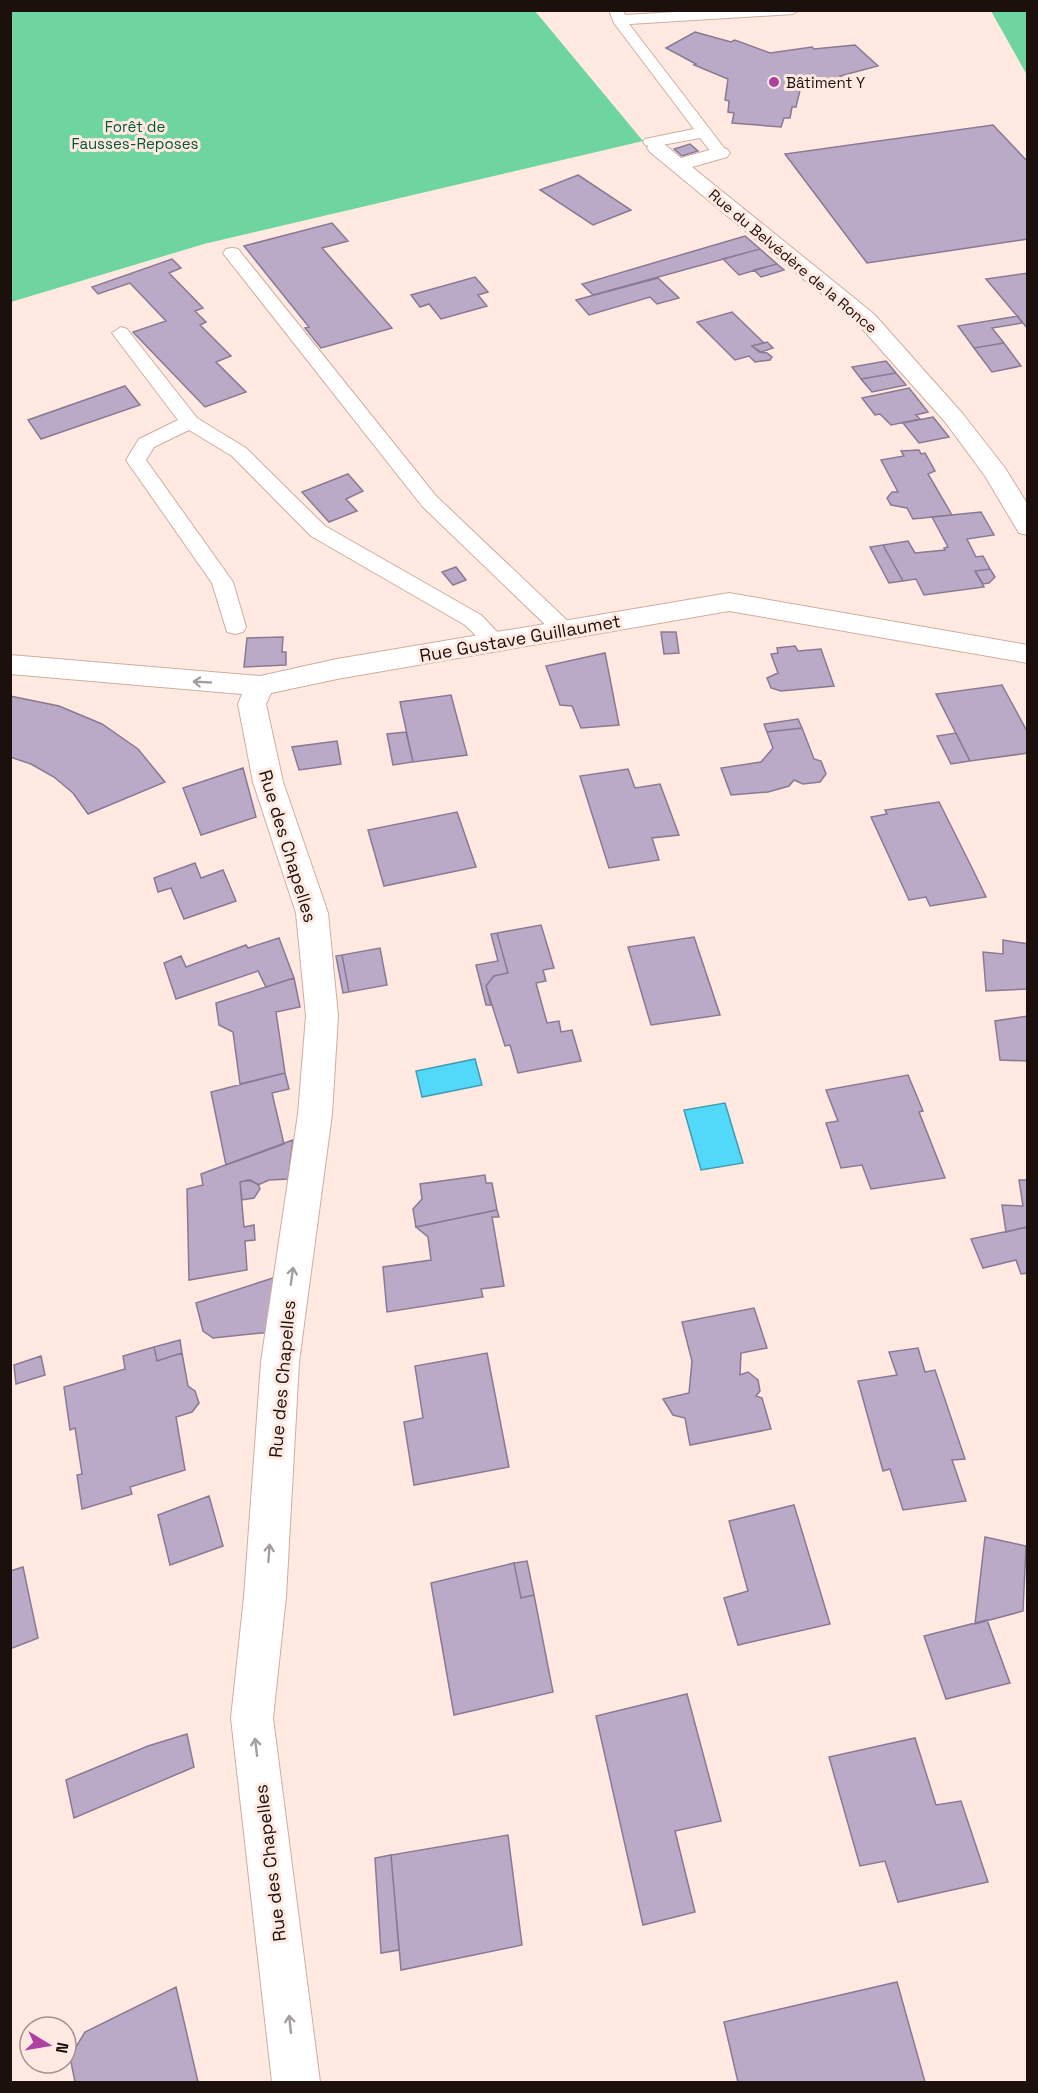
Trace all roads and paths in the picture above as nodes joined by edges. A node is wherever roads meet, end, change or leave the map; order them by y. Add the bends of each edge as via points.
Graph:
1 (794, 10) edge
2 (618, 15) edge
3 (704, 132) junction
4 (654, 145) joint
5 (720, 153) joint
6 (676, 165) junction
7 (232, 253) dead end
8 (121, 333) dead end
9 (189, 422) junction
10 (1028, 527) edge
11 (235, 627) dead end
12 (564, 630) junction
13 (496, 642) junction
14 (1028, 654) edge
15 (10, 664) edge
16 (260, 686) junction
17 (296, 2082) edge

1 - 2 lane
2 - 3 lane
3 - 4 lane, Rue du Belvédère de la Ronce
3 - 5 lane
4 - 6 street, Rue du Belvédère de la Ronce
5 - 6 street
6 - 10 street, Rue du Belvédère de la Ronce via 866,319 954,418 996,473
7 - 12 lane via 429,501
8 - 9 lane
9 - 11 lane via 146,442 136,460 222,582
9 - 13 lane via 239,452 318,531 472,620
12 - 13 street, Rue Gustave Guillaumet
12 - 14 street, Rue Gustave Guillaumet via 729,602
13 - 16 street, Rue Gustave Guillaumet
16 -> 15 street, Rue Gustave Guillaumet
17 -> 16 street, Rue des Chapelles via 252,1718 266,1588 280,1362 315,1114 322,1016 312,913 268,782 252,704

